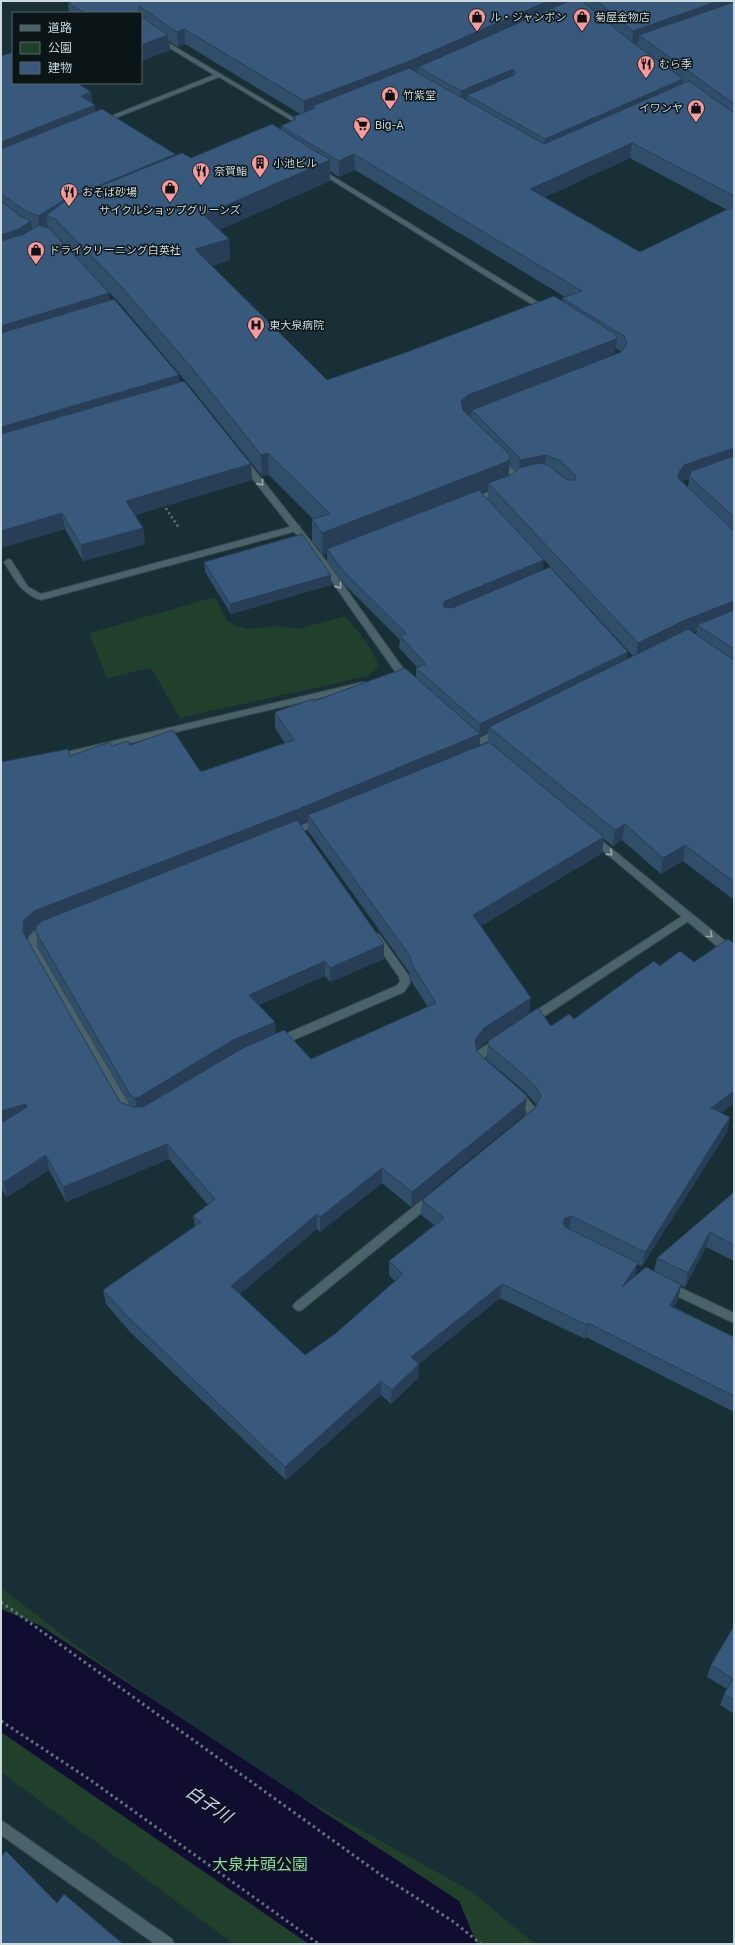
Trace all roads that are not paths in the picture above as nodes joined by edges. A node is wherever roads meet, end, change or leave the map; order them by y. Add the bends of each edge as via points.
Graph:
1 (142, 25) edge
2 (219, 75) junction
3 (305, 119) edge
4 (298, 122) junction
5 (93, 125) edge
6 (291, 125) edge
7 (312, 165) edge
8 (556, 316) edge
9 (492, 454) edge
10 (238, 455) edge
11 (467, 504) edge
12 (297, 528) junction
13 (8, 562) dead end
14 (372, 683) edge
15 (414, 686) edge
16 (507, 728) edge
17 (478, 742) edge
18 (47, 760) edge
19 (329, 817) edge
20 (585, 832) edge
21 (278, 838) edge
22 (687, 917) junction
23 (56, 925) edge
24 (373, 931) edge
25 (734, 954) edge
26 (520, 1027) edge
27 (507, 1035) edge
28 (269, 1046) edge
29 (493, 1073) edge
30 (510, 1088) edge
31 (136, 1118) edge
32 (521, 1126) edge
33 (441, 1191) edge
34 (661, 1283) edge
35 (299, 1306) dead end
36 (734, 1318) edge
37 (1, 1827) edge
38 (167, 1944) edge

1 - 2 street via 155,37
2 - 4 street
2 - 5 street
3 - 4 street
4 - 6 street
7 - 8 street
9 - 11 street via 518,481 484,502
10 -> 12 street
12 - 13 street via 40,597 32,596 27,591
12 -> 15 street via 325,559 398,676
14 - 18 street
16 - 17 street
19 - 21 street via 303,832
20 -> 22 street
22 -> 25 street
22 - 26 street
23 - 31 street via 32,938 32,947 128,1114
24 - 28 street via 404,976 405,984 400,989
27 - 29 street via 480,1054 481,1062
30 - 32 street via 533,1111
33 - 35 street
34 - 36 street
37 - 38 street

